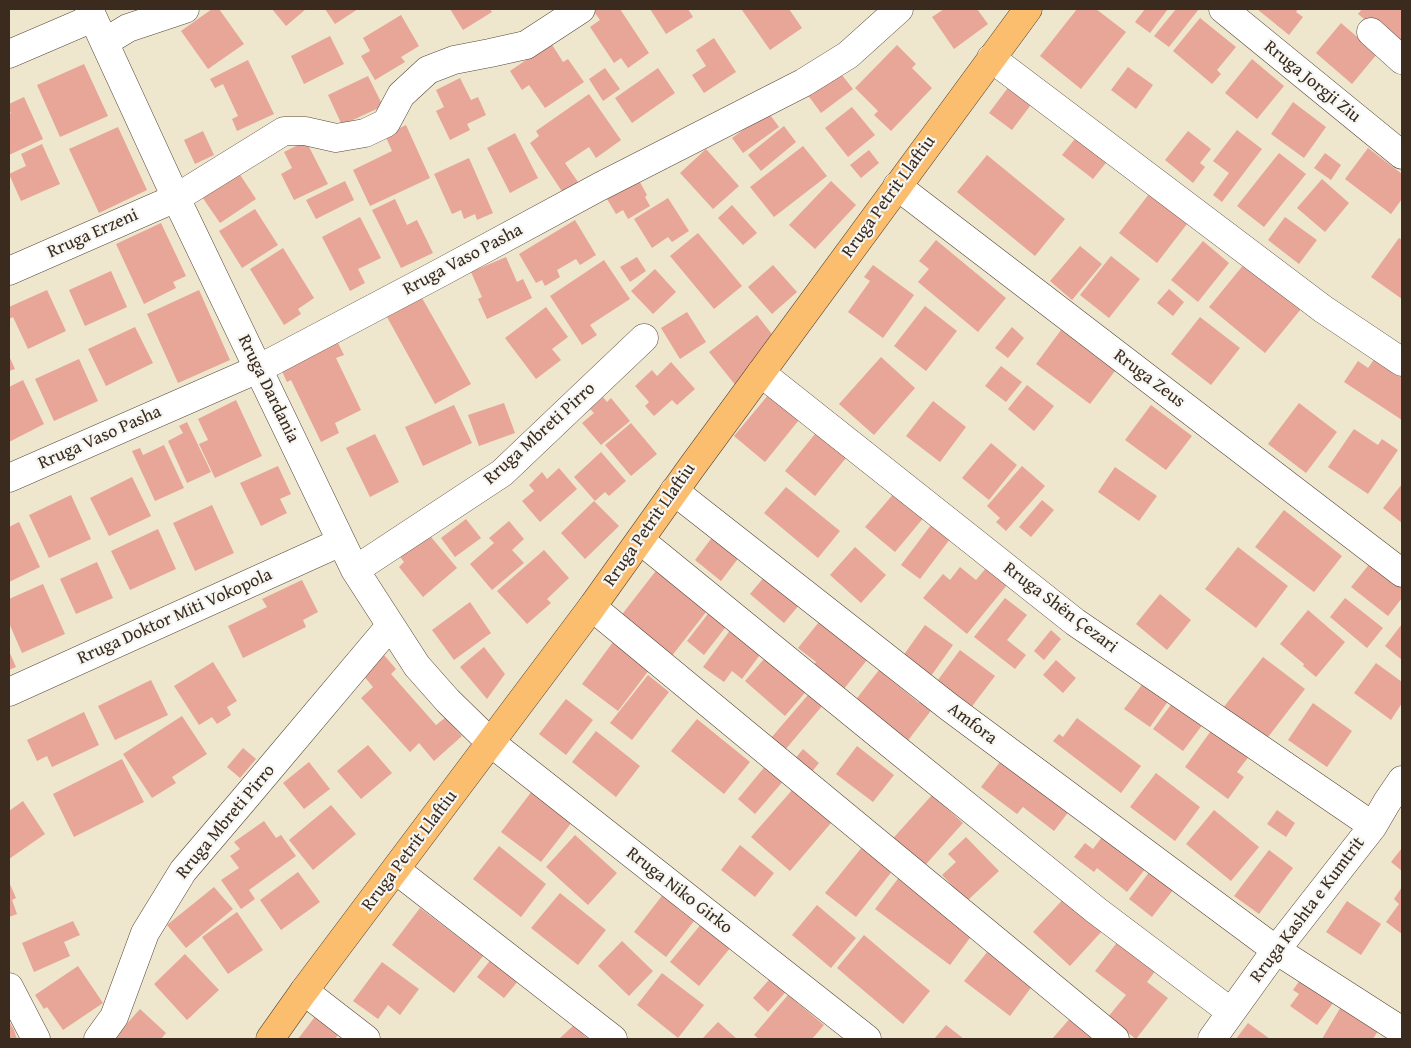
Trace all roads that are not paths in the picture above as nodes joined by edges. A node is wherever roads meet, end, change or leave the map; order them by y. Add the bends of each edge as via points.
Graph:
1 (184, 9) edge
2 (581, 9) edge
3 (1028, 9) edge
4 (1223, 9) edge
5 (895, 10) edge
6 (96, 23) edge
7 (1371, 32) dead end
8 (9, 54) edge
9 (991, 58) junction
10 (1402, 60) edge
11 (1402, 155) edge
12 (897, 186) junction
13 (176, 198) junction
14 (9, 271) edge
15 (644, 338) dead end
16 (1402, 362) edge
17 (258, 369) junction
18 (761, 373) junction
19 (9, 478) edge
20 (674, 491) junction
21 (640, 540) junction
22 (341, 542) junction
23 (355, 570) junction
24 (1402, 573) edge
25 (592, 607) junction
26 (390, 626) junction
27 (9, 692) edge
28 (490, 742) junction
29 (1397, 798) edge
30 (1373, 826) junction
31 (396, 870) junction
32 (1276, 950) junction
33 (9, 987) edge
34 (304, 991) junction
35 (1231, 1012) junction
36 (1402, 1031) edge
37 (36, 1039) edge
38 (98, 1039) edge
39 (270, 1039) edge
40 (366, 1039) edge
41 (613, 1039) edge
42 (867, 1039) edge
43 (1115, 1039) edge
44 (1212, 1039) edge

1 - 6 street via 128,28
2 - 13 street, Rruga Erzeni via 526,45 454,60 428,70 400,95 386,123 365,132 336,138 305,131 284,131
3 - 9 main road, Rruga Petrit Llaftiu
4 - 11 street, Rruga Jorgji Ziu
5 - 17 street, Rruga Vaso Pasha via 848,55 803,82
6 - 8 street
6 - 13 street, Rruga Dardania
7 - 10 street
9 - 12 main road, Rruga Petrit Llaftiu
9 - 16 street via 1323,309
12 - 18 main road, Rruga Petrit Llaftiu
12 - 24 street, Rruga Zeus
13 - 14 street, Rruga Erzeni
13 - 17 street, Rruga Dardania
15 - 23 street, Rruga Mbreti Pirro via 502,473
17 - 19 street, Rruga Vaso Pasha
17 - 22 street, Rruga Dardania
18 - 20 main road, Rruga Petrit Llaftiu
18 - 30 street, Rruga Shën Çezari via 1075,622
20 - 21 main road, Rruga Petrit Llaftiu
20 - 32 street, Amfora via 949,707
21 - 25 main road, Rruga Petrit Llaftiu
21 - 35 street via 1090,905
22 - 23 street, Rruga Dardania
22 - 27 street, Rruga Doktor Miti Vokopola
23 - 26 street, Rruga Dardania
25 - 28 main road, Rruga Petrit Llaftiu
25 - 43 street
26 - 28 street, Rruga Dardania via 416,666
26 - 38 street, Rruga Mbreti Pirro via 182,870 145,933 114,1017
28 - 31 main road, Rruga Petrit Llaftiu
28 - 42 street, Rruga Niko Girko
29 - 30 street, Rruga Kashta e Kumtrit
30 - 32 street, Rruga Kashta e Kumtrit
31 - 34 main road, Rruga Petrit Llaftiu
31 - 41 street
32 - 35 street, Rruga Kashta e Kumtrit
32 - 36 street, Amfora
33 - 37 street
34 - 39 main road, Rruga Petrit Llaftiu
34 - 40 street
35 - 44 street, Rruga Kashta e Kumtrit

